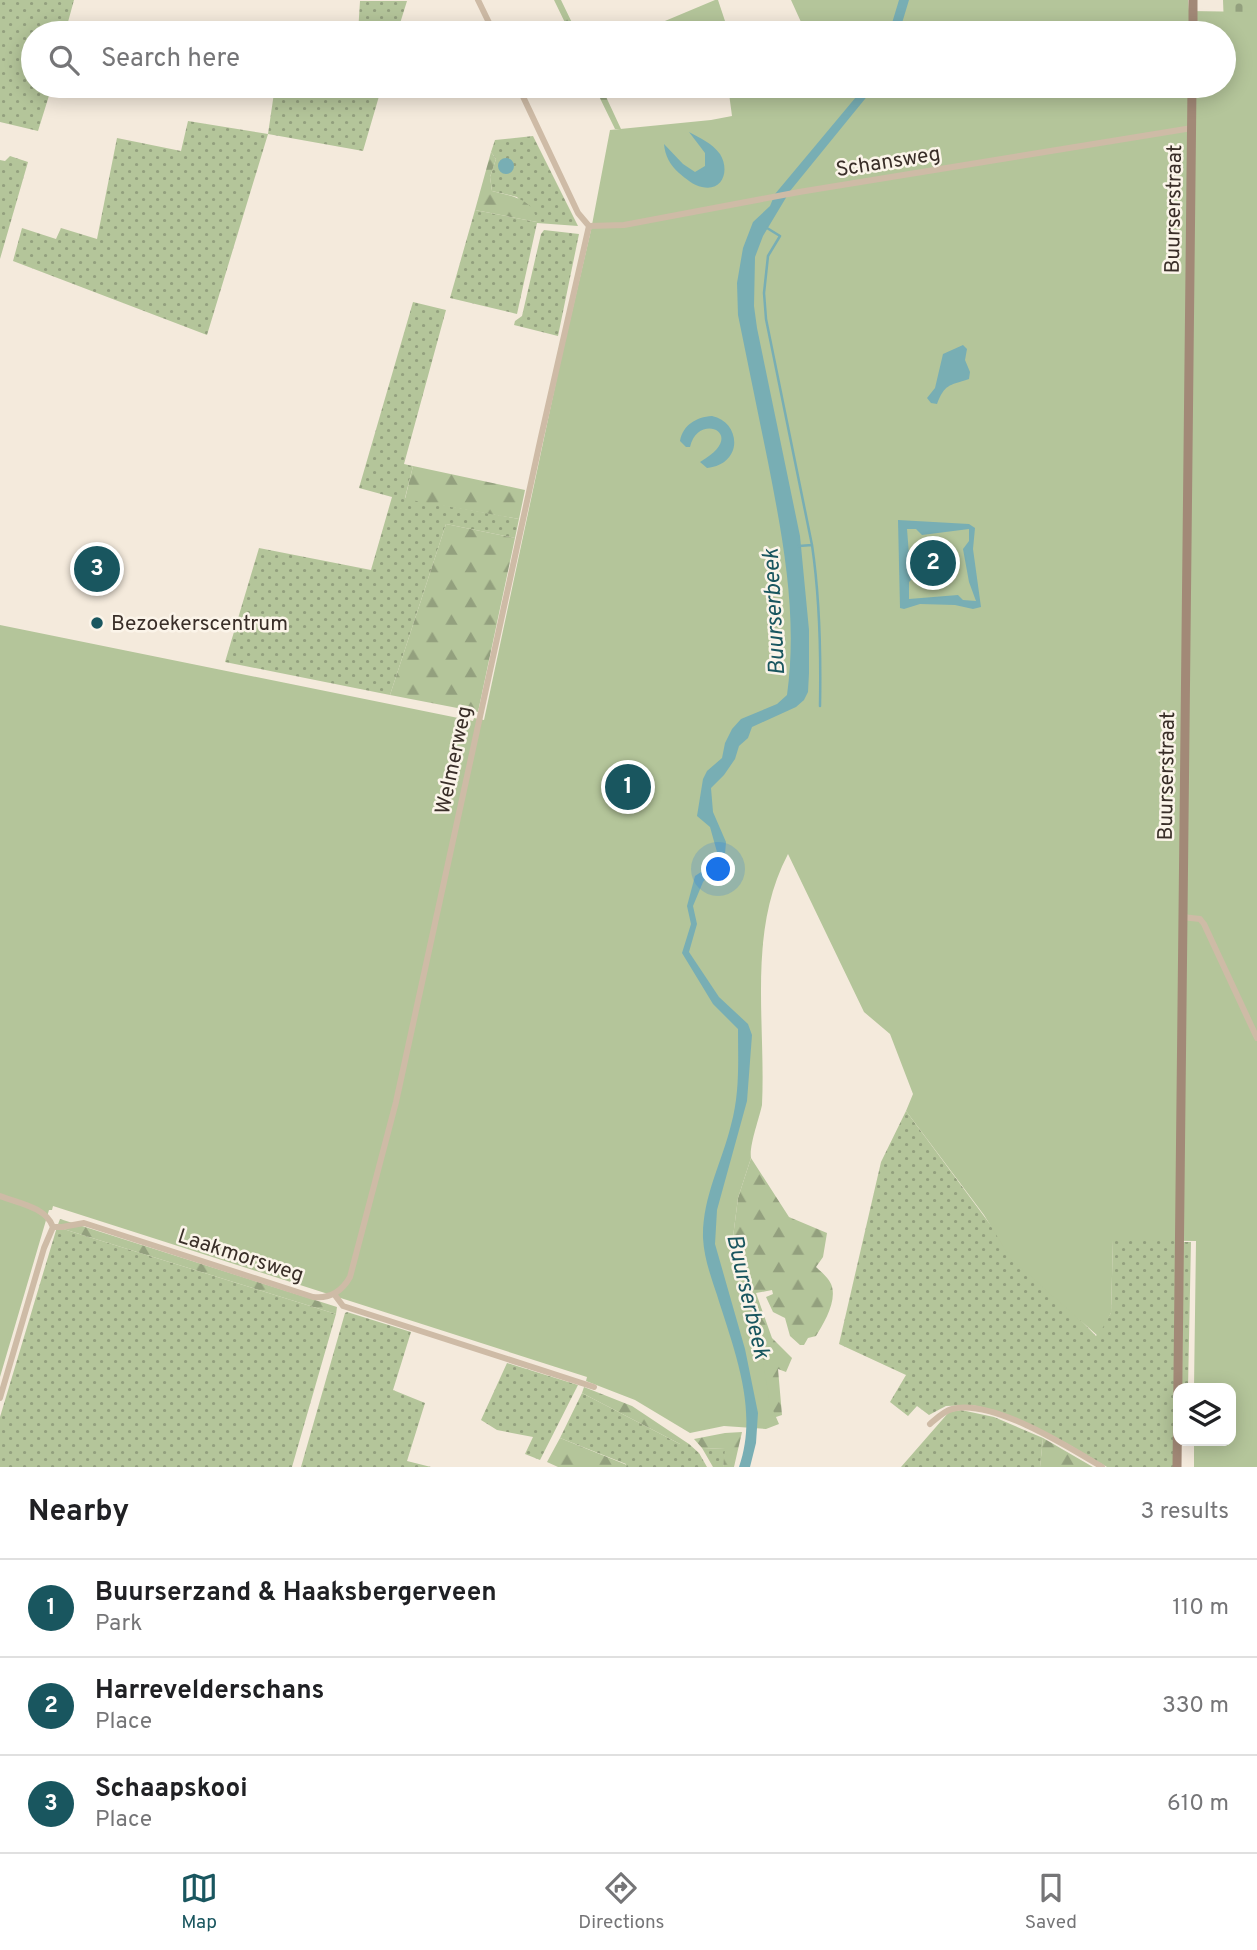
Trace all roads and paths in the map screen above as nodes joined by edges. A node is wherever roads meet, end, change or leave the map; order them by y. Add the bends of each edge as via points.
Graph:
1 (478, 0) edge
2 (1193, 0) edge
3 (488, 21) edge
4 (1193, 21) edge
5 (524, 98) edge
6 (1192, 98) edge
7 (1192, 128) junction
8 (589, 226) junction
9 (1182, 917) junction
10 (1257, 1038) edge
11 (0, 1196) edge
12 (53, 1227) junction
13 (334, 1294) junction
14 (594, 1387) dead end
15 (0, 1398) edge
16 (930, 1424) dead end
17 (1102, 1467) edge
18 (1177, 1467) edge

1 - 3 street
2 - 4 main road
5 - 8 street
6 - 7 main road, Buurserstraat
7 - 8 street, Schansweg via 624,225
7 - 9 main road, Buurserstraat
8 - 13 street, Welmerweg via 396,1102 350,1277
9 - 10 street via 1200,919 1204,924
9 - 18 main road, Buurserstraat
11 - 12 street via 44,1212
12 - 13 street, Laakmorsweg via 84,1223 313,1297
12 - 15 street
13 - 14 street via 343,1306
16 - 17 street via 951,1409 991,1411 1037,1430

